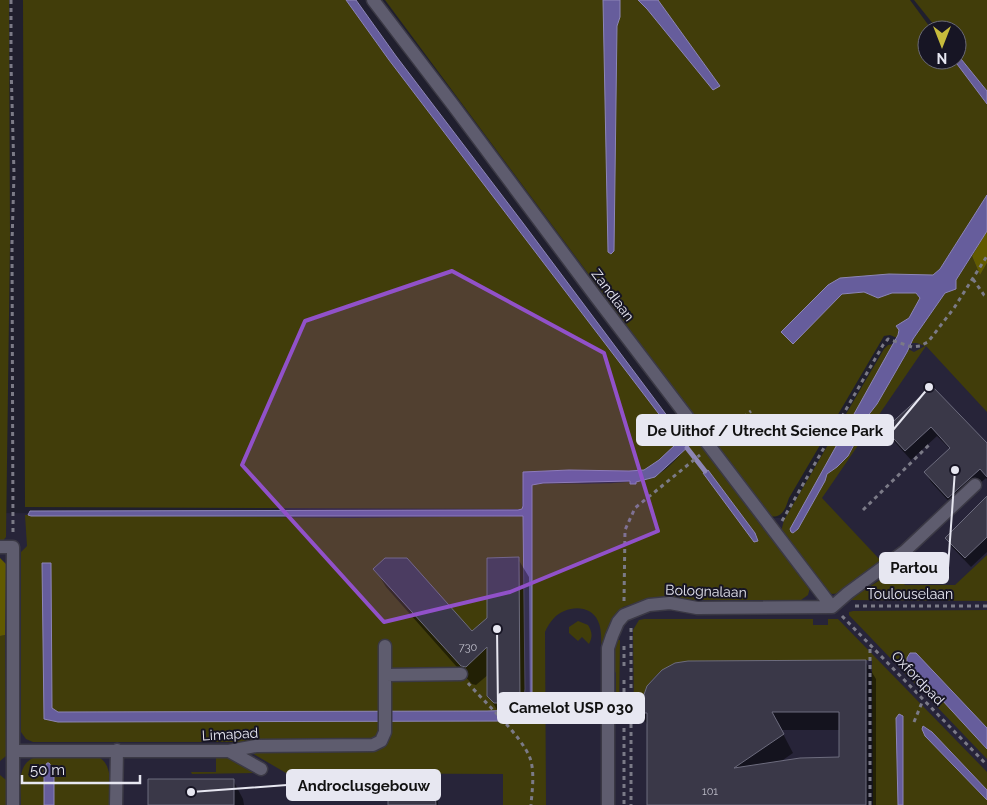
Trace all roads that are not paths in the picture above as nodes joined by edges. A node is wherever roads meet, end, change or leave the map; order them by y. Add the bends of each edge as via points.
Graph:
1 (372, 0) edge
2 (975, 485) dead end
3 (7, 547) edge
4 (832, 607) junction
5 (385, 646) dead end
6 (461, 674) road end
7 (385, 675) junction
8 (116, 750) junction
9 (13, 751) junction
10 (229, 751) junction
11 (6, 769) edge
12 (262, 769) dead end
13 (13, 805) edge
14 (116, 805) edge
15 (608, 805) edge

1 - 4 street, Zandlaan
2 - 4 street via 905,551
3 - 9 street
4 - 15 street, Bolognalaan via 697,608 670,603 649,605 618,622 608,648
5 - 7 street, Limapad
6 - 7 street
7 - 10 street, Limapad via 384,737 373,745 256,746
8 - 9 street, Limapad
8 - 10 street, Limapad
8 - 14 street
9 - 11 street
10 - 12 street
11 - 13 street

